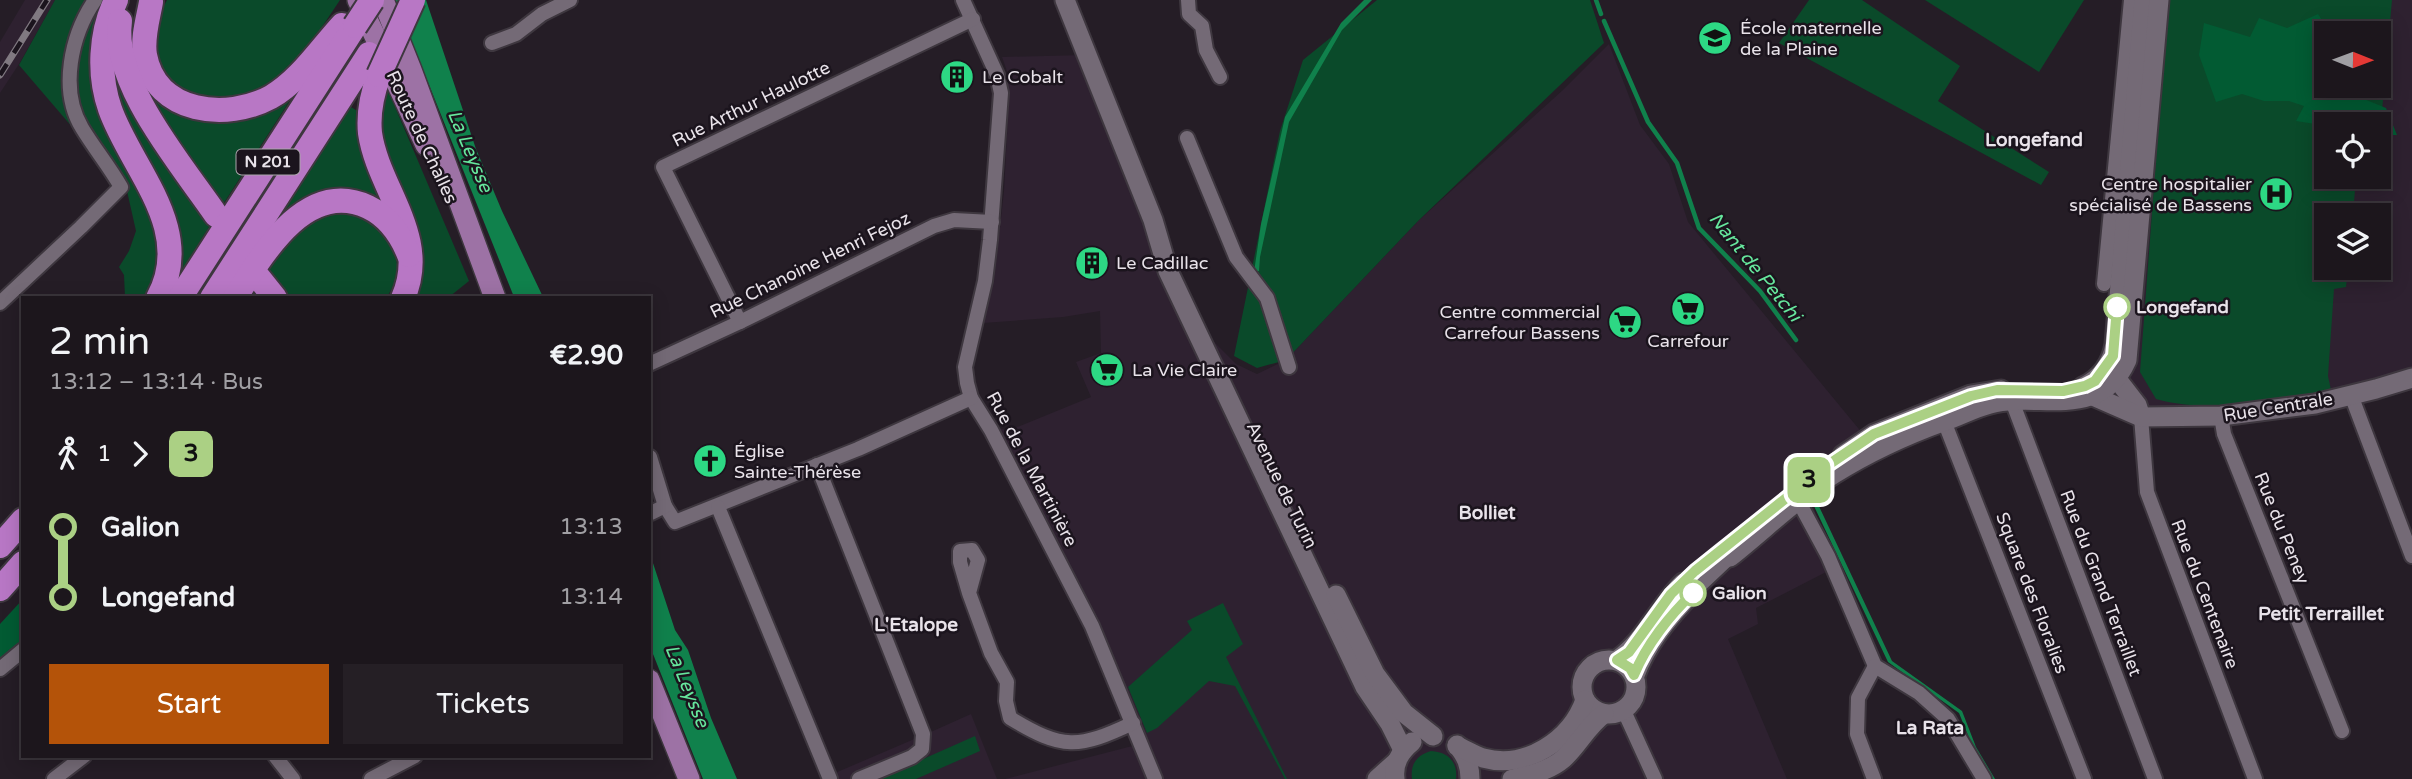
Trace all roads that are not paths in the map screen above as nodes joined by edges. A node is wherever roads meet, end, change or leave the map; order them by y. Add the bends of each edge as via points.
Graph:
1 (95, 0) edge
2 (116, 0) edge
3 (126, 0) edge
4 (372, 0) edge
5 (383, 0) edge
6 (405, 0) edge
7 (413, 0) edge
8 (570, 0) edge
9 (963, 0) edge
10 (1065, 0) edge
11 (1188, 0) edge
12 (2131, 0) edge
13 (2144, 0) edge
14 (2159, 0) edge
15 (152, 1) edge
16 (357, 10) edge
17 (973, 19) junction
18 (492, 43) dead end
19 (374, 65) junction
20 (128, 76) junction
21 (1220, 76) dead end
22 (1187, 138) dead end
23 (216, 215) dead end
24 (1153, 220) junction
25 (992, 222) junction
26 (409, 254) junction
27 (486, 274) junction
28 (259, 278) dead end
29 (2104, 284) dead end
30 (159, 296) edge
31 (181, 296) edge
32 (213, 296) edge
33 (236, 296) edge
34 (273, 296) edge
35 (404, 296) edge
36 (494, 296) edge
37 (0, 303) edge
38 (740, 322) junction
39 (651, 363) edge
40 (1289, 367) dead end
41 (2412, 378) edge
42 (1219, 380) junction
43 (2102, 382) junction
44 (2351, 395) junction
45 (971, 398) junction
46 (2012, 401) junction
47 (1247, 412) junction
48 (2221, 416) junction
49 (2141, 417) junction
50 (1944, 421) junction
51 (651, 464) edge
52 (817, 465) junction
53 (1796, 497) junction
54 (718, 507) junction
55 (21, 522) edge
56 (0, 546) edge
57 (1727, 553) joint
58 (2412, 556) edge
59 (21, 565) edge
60 (1689, 587) junction
61 (0, 589) edge
62 (969, 593) dead end
63 (21, 652) edge
64 (1617, 660) junction
65 (1875, 666) junction
66 (0, 669) edge
67 (1634, 675) junction
68 (651, 685) edge
69 (1585, 700) junction
70 (1624, 710) junction
71 (1604, 714) junction
72 (1133, 723) junction
73 (2342, 731) dead end
74 (1433, 736) junction
75 (1457, 746) junction
76 (81, 758) edge
77 (276, 758) edge
78 (411, 758) edge
79 (1398, 764) edge
80 (54, 779) edge
81 (292, 779) edge
82 (370, 779) edge
83 (689, 779) edge
84 (830, 779) edge
85 (859, 779) edge
86 (1155, 779) edge
87 (1377, 779) edge
88 (1470, 779) edge
89 (1512, 779) edge
90 (1655, 779) edge
91 (1874, 779) edge
92 (1984, 779) edge
93 (2084, 779) edge
94 (2155, 779) edge
95 (2255, 779) edge

1 - 37 street via 73,51 71,103 121,187
2 - 30 highway via 105,33 104,86 111,111 158,200 168,246
3 - 20 highway via 118,41
4 - 16 highway, N 201, bridge
5 - 27 main road, Route de Challes
6 - 19 highway, N 201
7 - 19 highway, bridge
8 - 18 street via 516,34
9 - 17 street, Rue de la Martinière
10 - 24 main road, Avenue de Turin
11 - 21 street via 1189,14 1202,26 1206,50
12 - 29 street
13 - 43 main road via 2115,344
14 - 43 main road via 2127,360
15 - 16 highway via 145,53 154,79 184,104 216,111 248,107 280,91
15 - 20 highway via 129,49
16 - 27 main road, Route de Challes
16 - 31 highway, N 201
17 - 25 street, Rue de la Martinière via 1001,93
17 - 38 street, Rue Arthur Haulotte via 663,167
19 - 26 highway via 370,135 402,216
19 - 32 highway, N 201
20 - 23 highway via 144,111
22 - 40 street via 1236,257 1267,298
24 - 42 main road, Avenue de Turin via 1168,271
24 - 47 main road, Avenue de Turin
25 - 38 street, Rue Chanoine Henri Fejoz via 946,221
25 - 45 street, Rue de la Martinière via 985,281 965,367
26 - 33 highway via 401,238 375,211 351,202 323,203 285,228
26 - 35 highway
27 - 36 main road, Route de Challes
28 - 34 highway
38 - 39 street, Rue Chanoine Henri Fejoz
41 - 44 main road, Rue Centrale
42 - 47 main road
42 - 79 main road, Avenue de Turin via 1365,687 1390,724
43 - 46 main road via 2073,402
43 - 49 main road
43 - 49 main road via 2137,405
43 - 53 main road via 2063,391 1997,390 1971,396 1874,434 1825,467
44 - 48 main road, Rue Centrale
44 - 58 street
45 - 52 street
45 - 72 street, Rue de la Martinière via 1082,607
46 - 50 main road
46 - 94 street, Rue du Grand Terraillet
47 - 74 main road, Avenue de Turin via 1376,674 1404,713
48 - 49 main road, Rue Centrale
48 - 73 street, Rue du Peney via 2224,434
49 - 95 street, Rue du Centenaire via 2147,492
50 - 53 main road via 1879,448
50 - 93 street, Square des Floralies
51 - 54 street via 658,509 675,522
52 - 54 street
52 - 85 street via 923,734 922,749 912,757
53 - 57 main road
53 - 65 street via 1828,556
54 - 84 street
55 - 56 highway
57 - 60 street
59 - 61 highway
60 - 64 main road via 1671,594 1629,652
60 - 67 main road
62 - 72 street via 1007,682 1010,718 1068,744 1097,740
63 - 66 street
64 - 67 main road
64 - 69 main road via 1603,660 1586,672
65 - 91 street via 1857,698 1857,734
65 - 92 street via 1919,693 1948,719
67 - 70 main road via 1637,691
68 - 83 main road
69 - 71 main road
69 - 75 main road via 1560,737 1543,751 1495,760
70 - 71 main road
70 - 90 street
71 - 89 main road via 1562,760 1533,775
72 - 86 street, Rue de la Martinière
74 - 75 main road, Avenue de Turin
74 - 79 main road via 1412,742
75 - 88 main road via 1470,767
76 - 80 street
77 - 81 street
78 - 82 street
79 - 87 main road

